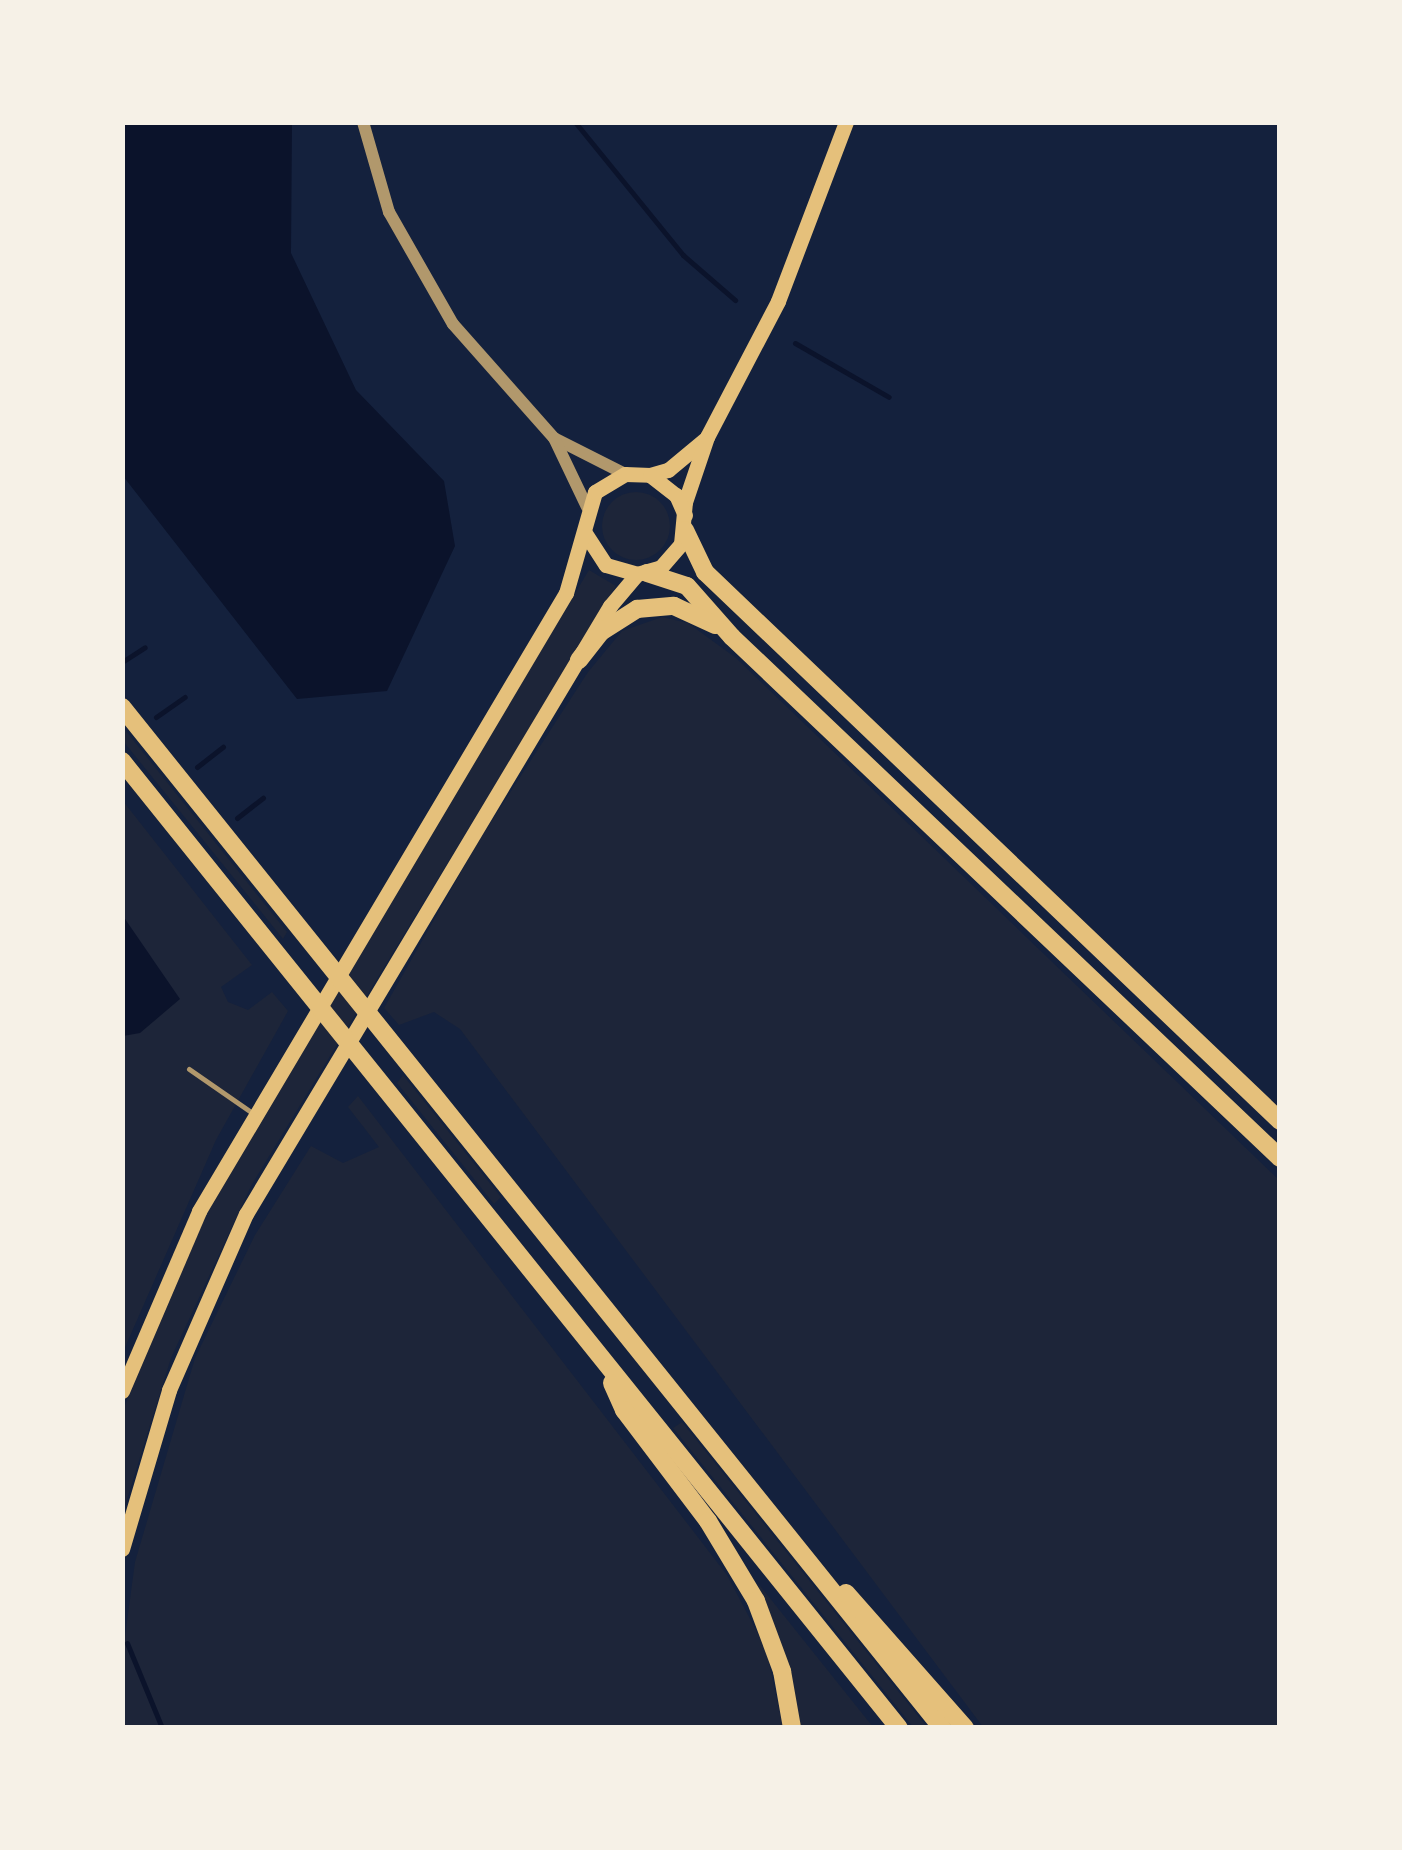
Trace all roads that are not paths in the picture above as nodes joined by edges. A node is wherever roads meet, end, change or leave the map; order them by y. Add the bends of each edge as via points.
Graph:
1 (363, 122) edge
2 (846, 122) edge
3 (707, 437) junction
4 (554, 438) junction
5 (625, 474) junction
6 (650, 475) junction
7 (587, 507) junction
8 (685, 522) junction
9 (584, 524) junction
10 (642, 573) junction
11 (732, 637) junction
12 (579, 660) junction
13 (122, 707) edge
14 (122, 760) edge
15 (189, 1069) dead end
16 (254, 1114) junction
17 (1280, 1121) edge
18 (1280, 1158) edge
19 (602, 1360) junction
20 (122, 1391) edge
21 (122, 1548) edge
22 (802, 1552) junction
23 (792, 1728) edge
24 (899, 1728) edge
25 (942, 1728) edge
26 (966, 1728) edge

1 - 4 street via 384,199 426,286
2 - 3 main road via 778,301
3 - 6 main road via 668,470
3 - 8 main road
4 - 5 street
4 - 7 street
5 - 6 main road
5 - 7 main road via 608,480
6 - 8 main road via 669,486
7 - 9 main road
8 - 10 main road via 673,557
8 - 17 highway via 706,572
9 - 10 main road via 606,566
9 - 16 main road via 566,593
10 - 11 highway via 687,586
10 - 12 main road
11 - 12 highway via 686,609 652,606 615,621
11 - 18 highway
12 - 21 main road via 238,1229 169,1390
13 - 22 highway
14 - 19 highway
15 - 16 lane
16 - 20 main road via 199,1212
19 - 23 highway via 624,1410 708,1521 756,1601 782,1671
19 - 24 highway
22 - 25 highway
22 - 26 highway via 872,1618

